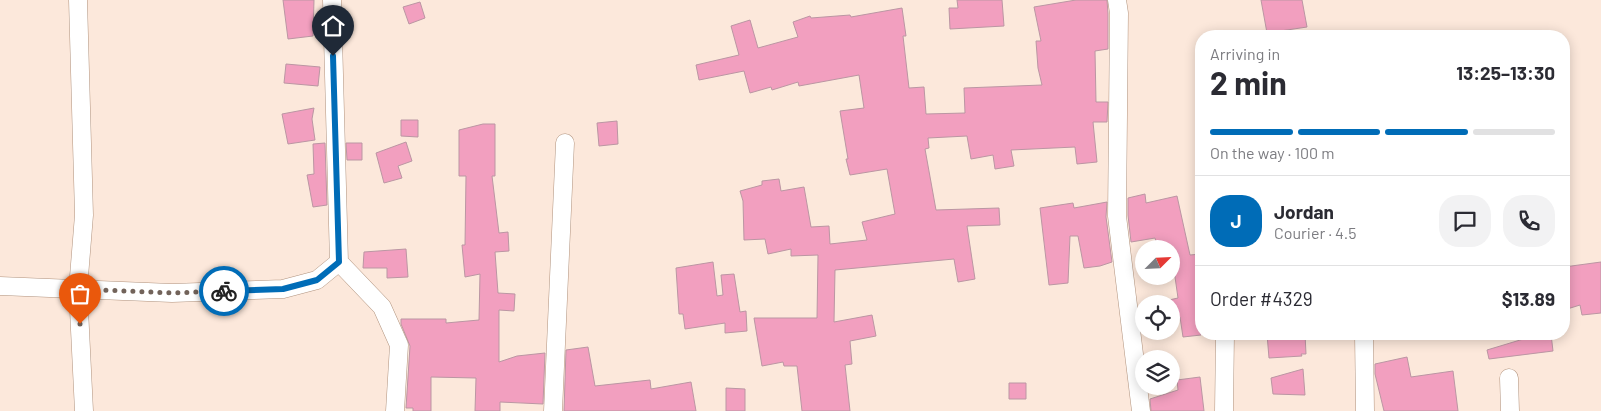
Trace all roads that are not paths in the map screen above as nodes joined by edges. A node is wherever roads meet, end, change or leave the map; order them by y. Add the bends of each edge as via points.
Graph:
1 (78, 0) edge
2 (332, 0) edge
3 (1117, 0) edge
4 (565, 143) dead end
5 (339, 262) junction
6 (0, 286) edge
7 (78, 289) junction
8 (1225, 340) edge
9 (1364, 340) edge
10 (1509, 378) dead end
11 (84, 411) edge
12 (395, 411) edge
13 (553, 411) edge
14 (1141, 411) edge
15 (1224, 411) edge
16 (1365, 411) edge
17 (1510, 411) edge

1 - 7 street via 84,215
2 - 5 street
3 - 14 street via 1117,216
4 - 13 street
5 - 7 street via 317,280 283,289 172,293
5 - 12 street via 382,307 399,345
6 - 7 street
7 - 11 street
8 - 15 street
9 - 16 street
10 - 17 street

